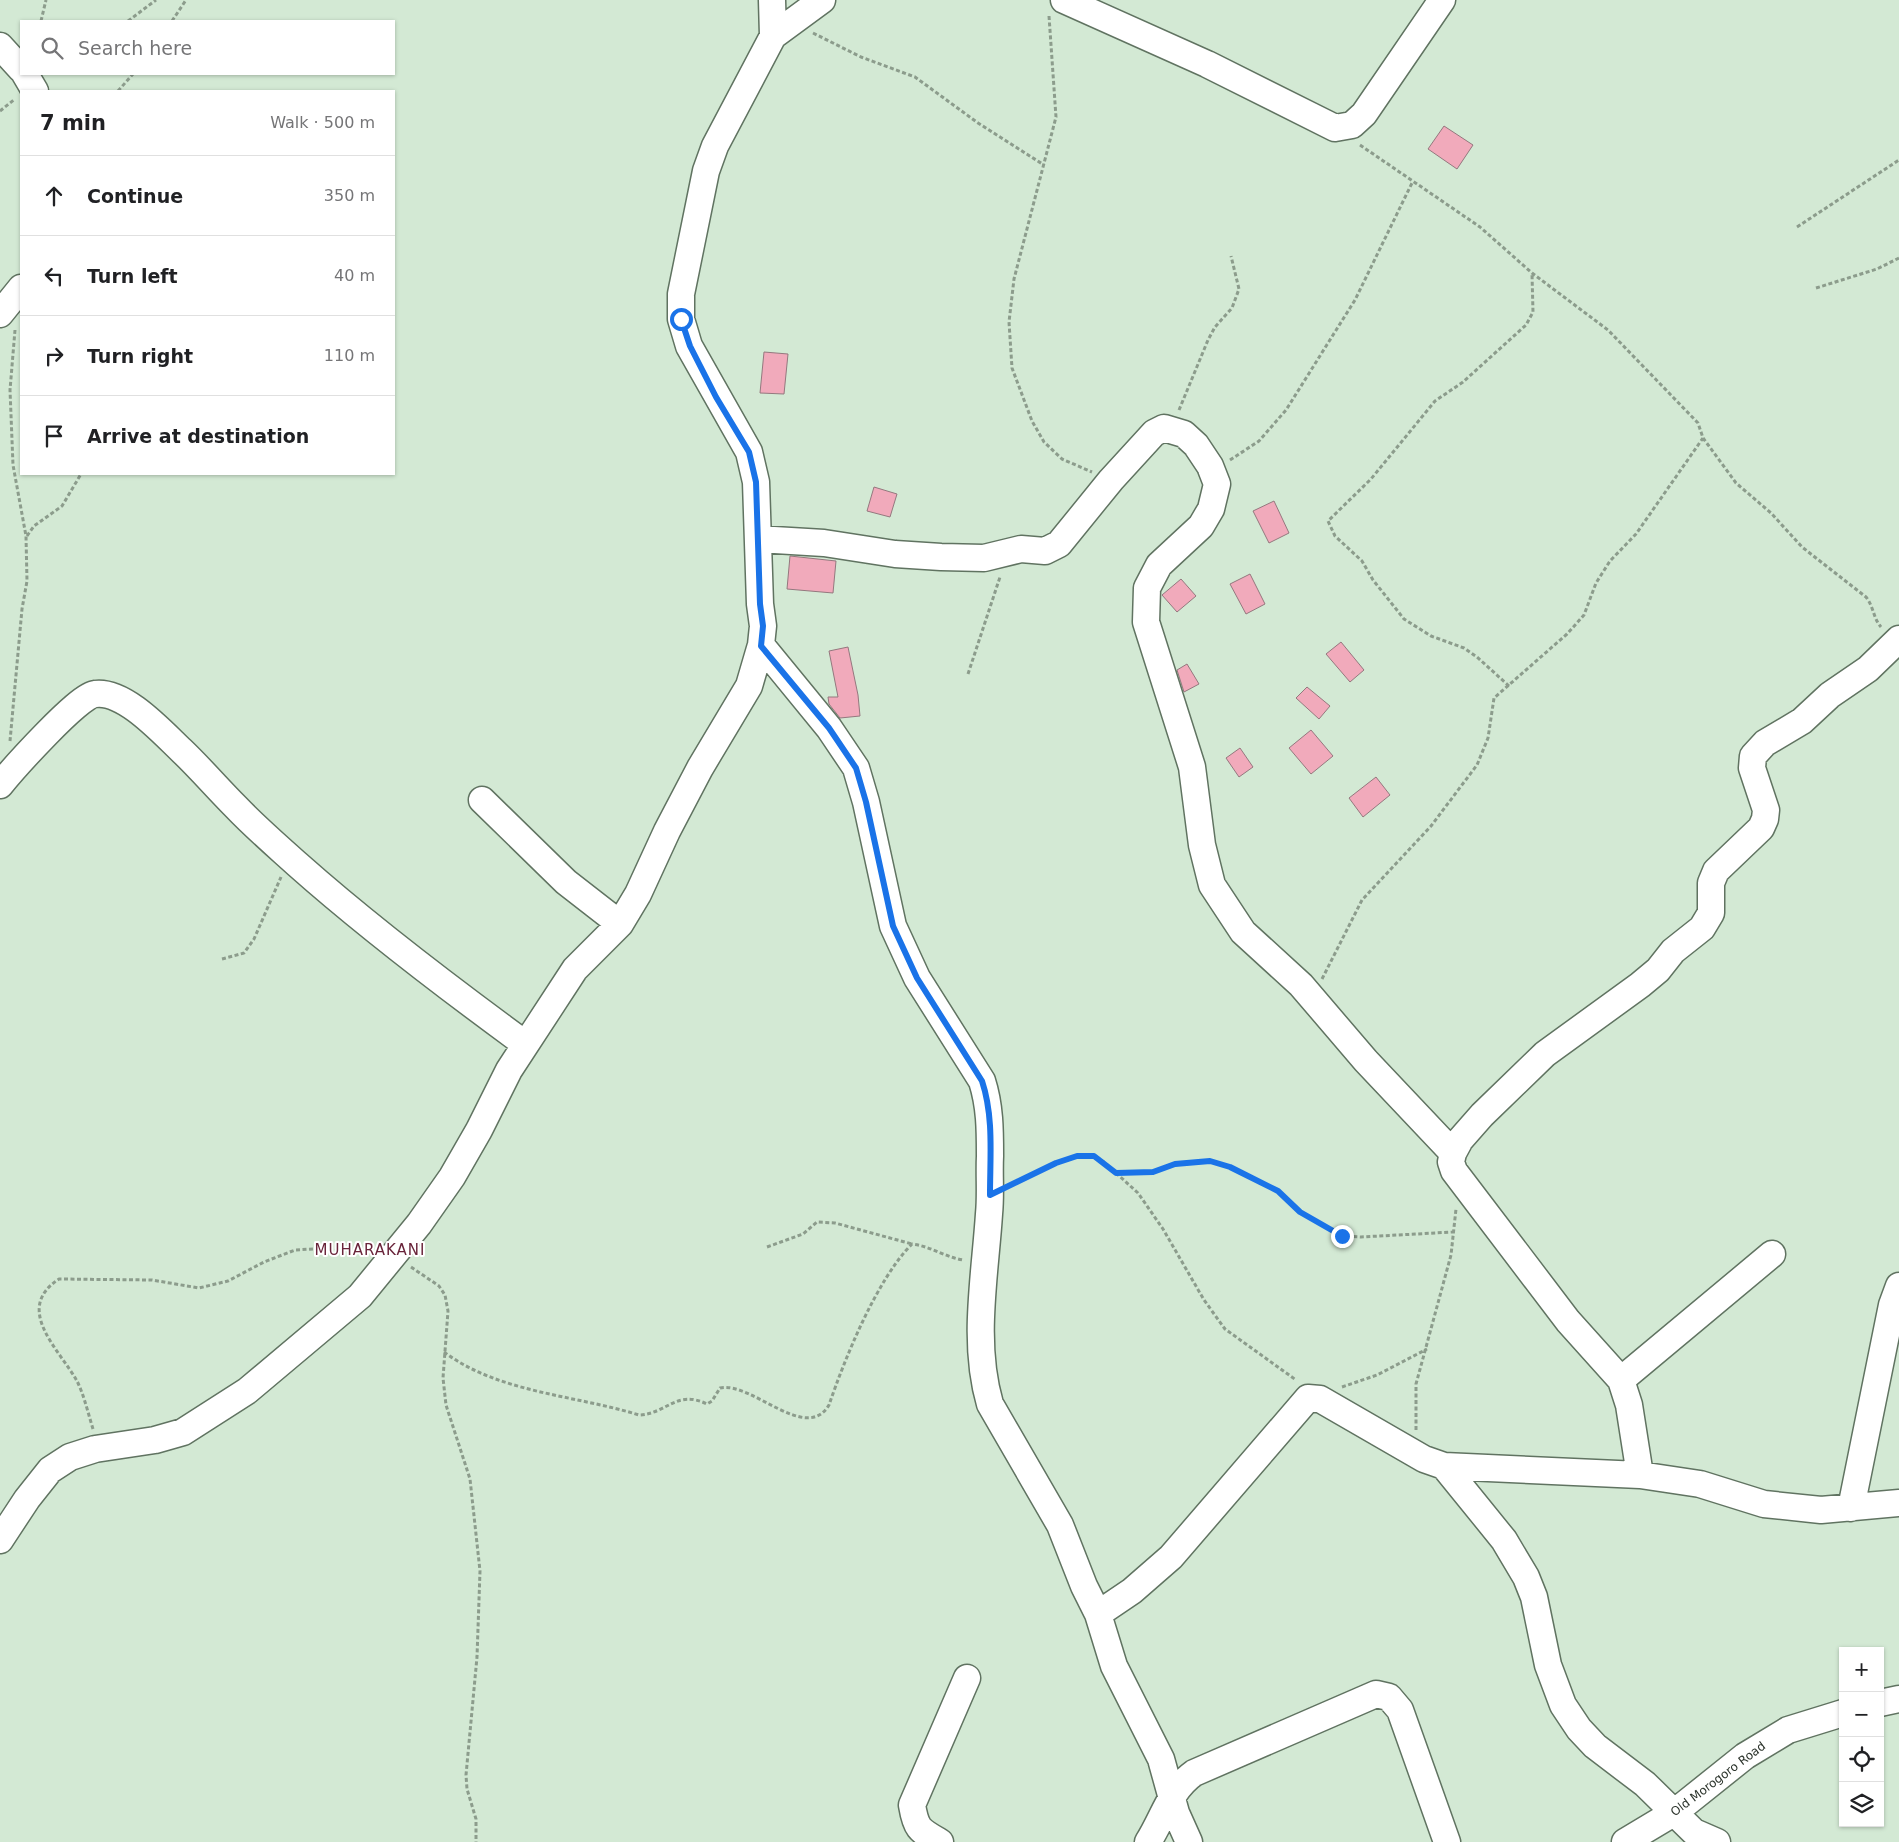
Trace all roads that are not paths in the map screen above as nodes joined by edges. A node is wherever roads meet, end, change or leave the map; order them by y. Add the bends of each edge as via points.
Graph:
1 (772, 0) edge
2 (822, 0) edge
3 (1442, 0) edge
4 (1056, 5) edge
5 (781, 29) junction
6 (0, 46) edge
7 (20, 68) edge
8 (20, 290) edge
9 (0, 314) edge
10 (758, 539) junction
11 (1898, 640) edge
12 (761, 646) junction
13 (4, 781) edge
14 (482, 800) dead end
15 (620, 924) junction
16 (525, 1044) junction
17 (1453, 1153) junction
18 (1772, 1254) dead end
19 (1899, 1286) edge
20 (1621, 1380) junction
21 (1434, 1463) junction
22 (1640, 1475) junction
23 (1899, 1503) edge
24 (1851, 1508) junction
25 (0, 1540) edge
26 (1098, 1614) junction
27 (967, 1678) dead end
28 (1899, 1698) edge
29 (1884, 1702) edge
30 (1839, 1714) edge
31 (1172, 1795) junction
32 (1675, 1812) junction
33 (940, 1842) edge
34 (1148, 1842) edge
35 (1189, 1842) edge
36 (1447, 1842) edge
37 (1625, 1842) edge
38 (1717, 1842) edge

1 - 5 street
2 - 5 street
3 - 4 street via 1364,114 1352,125 1335,128 1207,64
5 - 10 street via 715,146 706,172 681,294 681,319 690,346 749,452 756,482
6 - 7 street
8 - 9 street
10 - 12 street via 763,626
10 - 17 street via 941,557 984,558 1010,550 1046,551 1059,544 1154,433 1170,429 1184,434 1196,444 1217,484 1211,509 1201,526 1159,565 1147,588 1146,622 1192,767 1202,846 1212,885 1243,932 1278,962
11 - 17 street via 1868,669 1830,695 1802,722 1765,744 1753,756 1752,768 1766,810 1765,819 1761,828 1716,871 1711,884 1711,913 1702,928 1673,951 1640,985 1545,1054 1482,1115
12 - 15 street via 749,686 700,768
12 - 26 street via 829,728 856,768 893,926 917,978 982,1081 990,1120 990,1195 984,1262 984,1383 990,1404 1060,1525
13 - 16 street via 68,712 92,694 109,694 128,704 162,733 295,862 449,988
14 - 15 street via 566,882
15 - 16 street via 575,969
16 - 25 street via 452,1177 360,1296 247,1391 183,1432 155,1440 100,1448 70,1457 50,1470
17 - 20 street via 1450,1162 1454,1171 1562,1313
18 - 20 street
19 - 24 street via 1892,1305
20 - 22 street via 1629,1405
21 - 22 street
21 - 26 street via 1320,1399 1308,1398 1170,1557 1132,1591
21 - 32 street via 1504,1540 1526,1577 1534,1597 1548,1665 1563,1705 1579,1729
22 - 24 street via 1700,1484 1764,1504 1821,1510
23 - 24 street
26 - 31 street via 1114,1666 1161,1759
27 - 33 street via 912,1805 919,1830
28 - 29 street
30 - 32 street, Old Morogoro Road via 1788,1730 1745,1756
31 - 34 street
31 - 35 street
31 - 36 street via 1181,1782 1194,1773 1376,1694 1384,1694 1395,1701 1400,1710
32 - 37 street, Old Morogoro Road
32 - 38 street via 1694,1832

